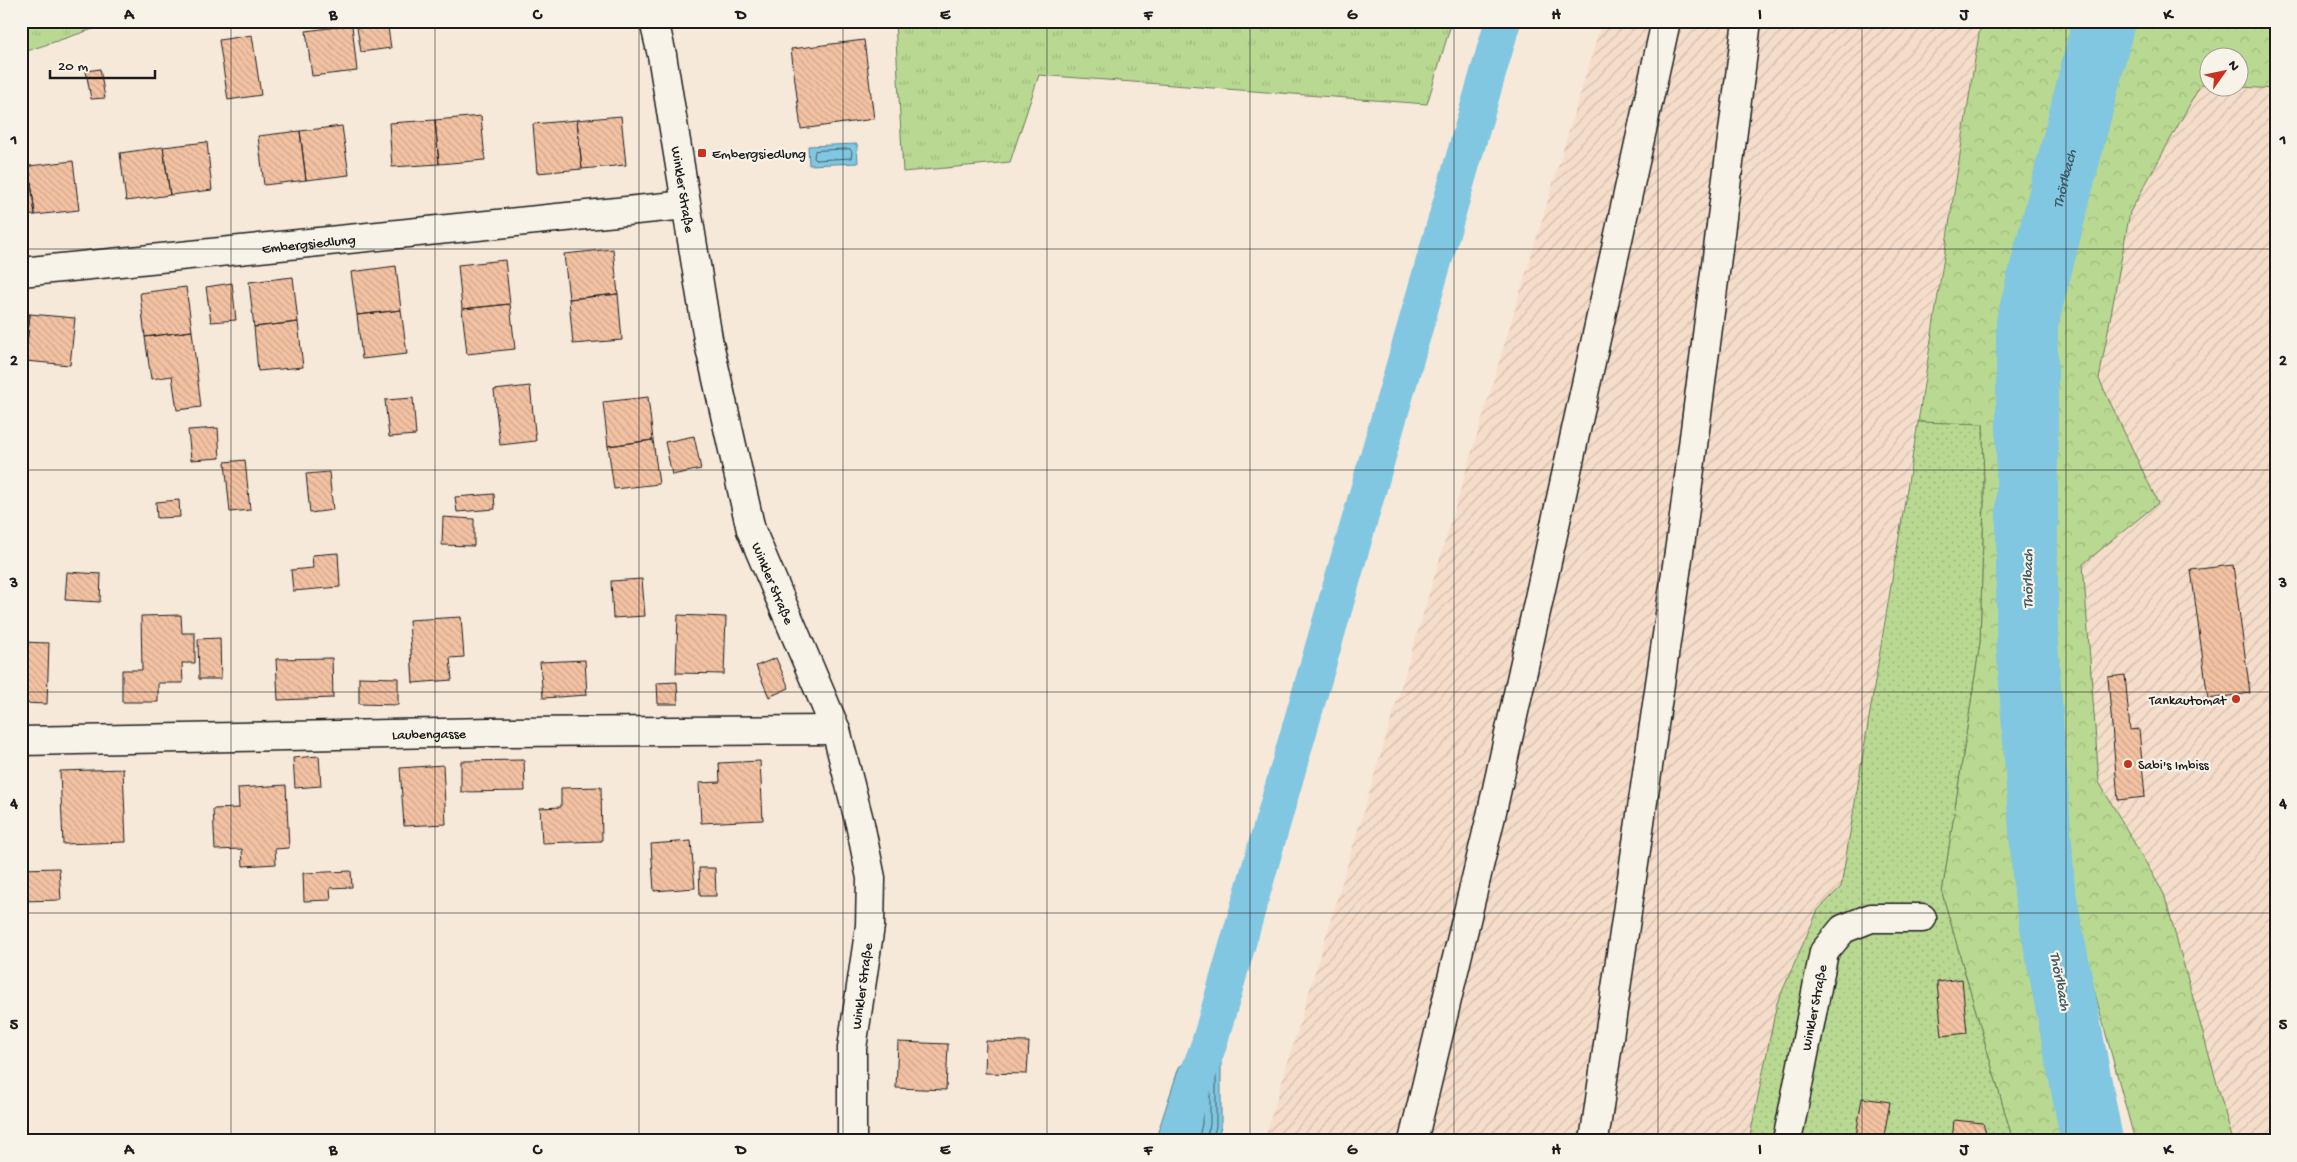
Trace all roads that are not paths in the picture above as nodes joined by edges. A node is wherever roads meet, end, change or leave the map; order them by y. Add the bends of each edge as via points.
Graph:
1 (654, 21) edge
2 (1666, 21) edge
3 (1747, 21) edge
4 (686, 205) junction
5 (21, 272) edge
6 (836, 730) junction
7 (21, 741) edge
8 (1922, 918) dead end
9 (852, 1141) edge
10 (1413, 1141) edge
11 (1594, 1141) edge
12 (1787, 1141) edge

1 - 4 street, Winkler Straße
2 - 10 street via 1490,816
3 - 11 street via 1683,524
4 - 5 street, Embergsiedlung
4 - 6 street, Winkler Straße via 708,339 751,530
6 - 7 street, Laubengasse via 482,732
6 - 9 street, Winkler Straße via 871,878 870,926 852,1048
8 - 12 street, Winkler Straße via 1871,918 1843,929 1824,952

